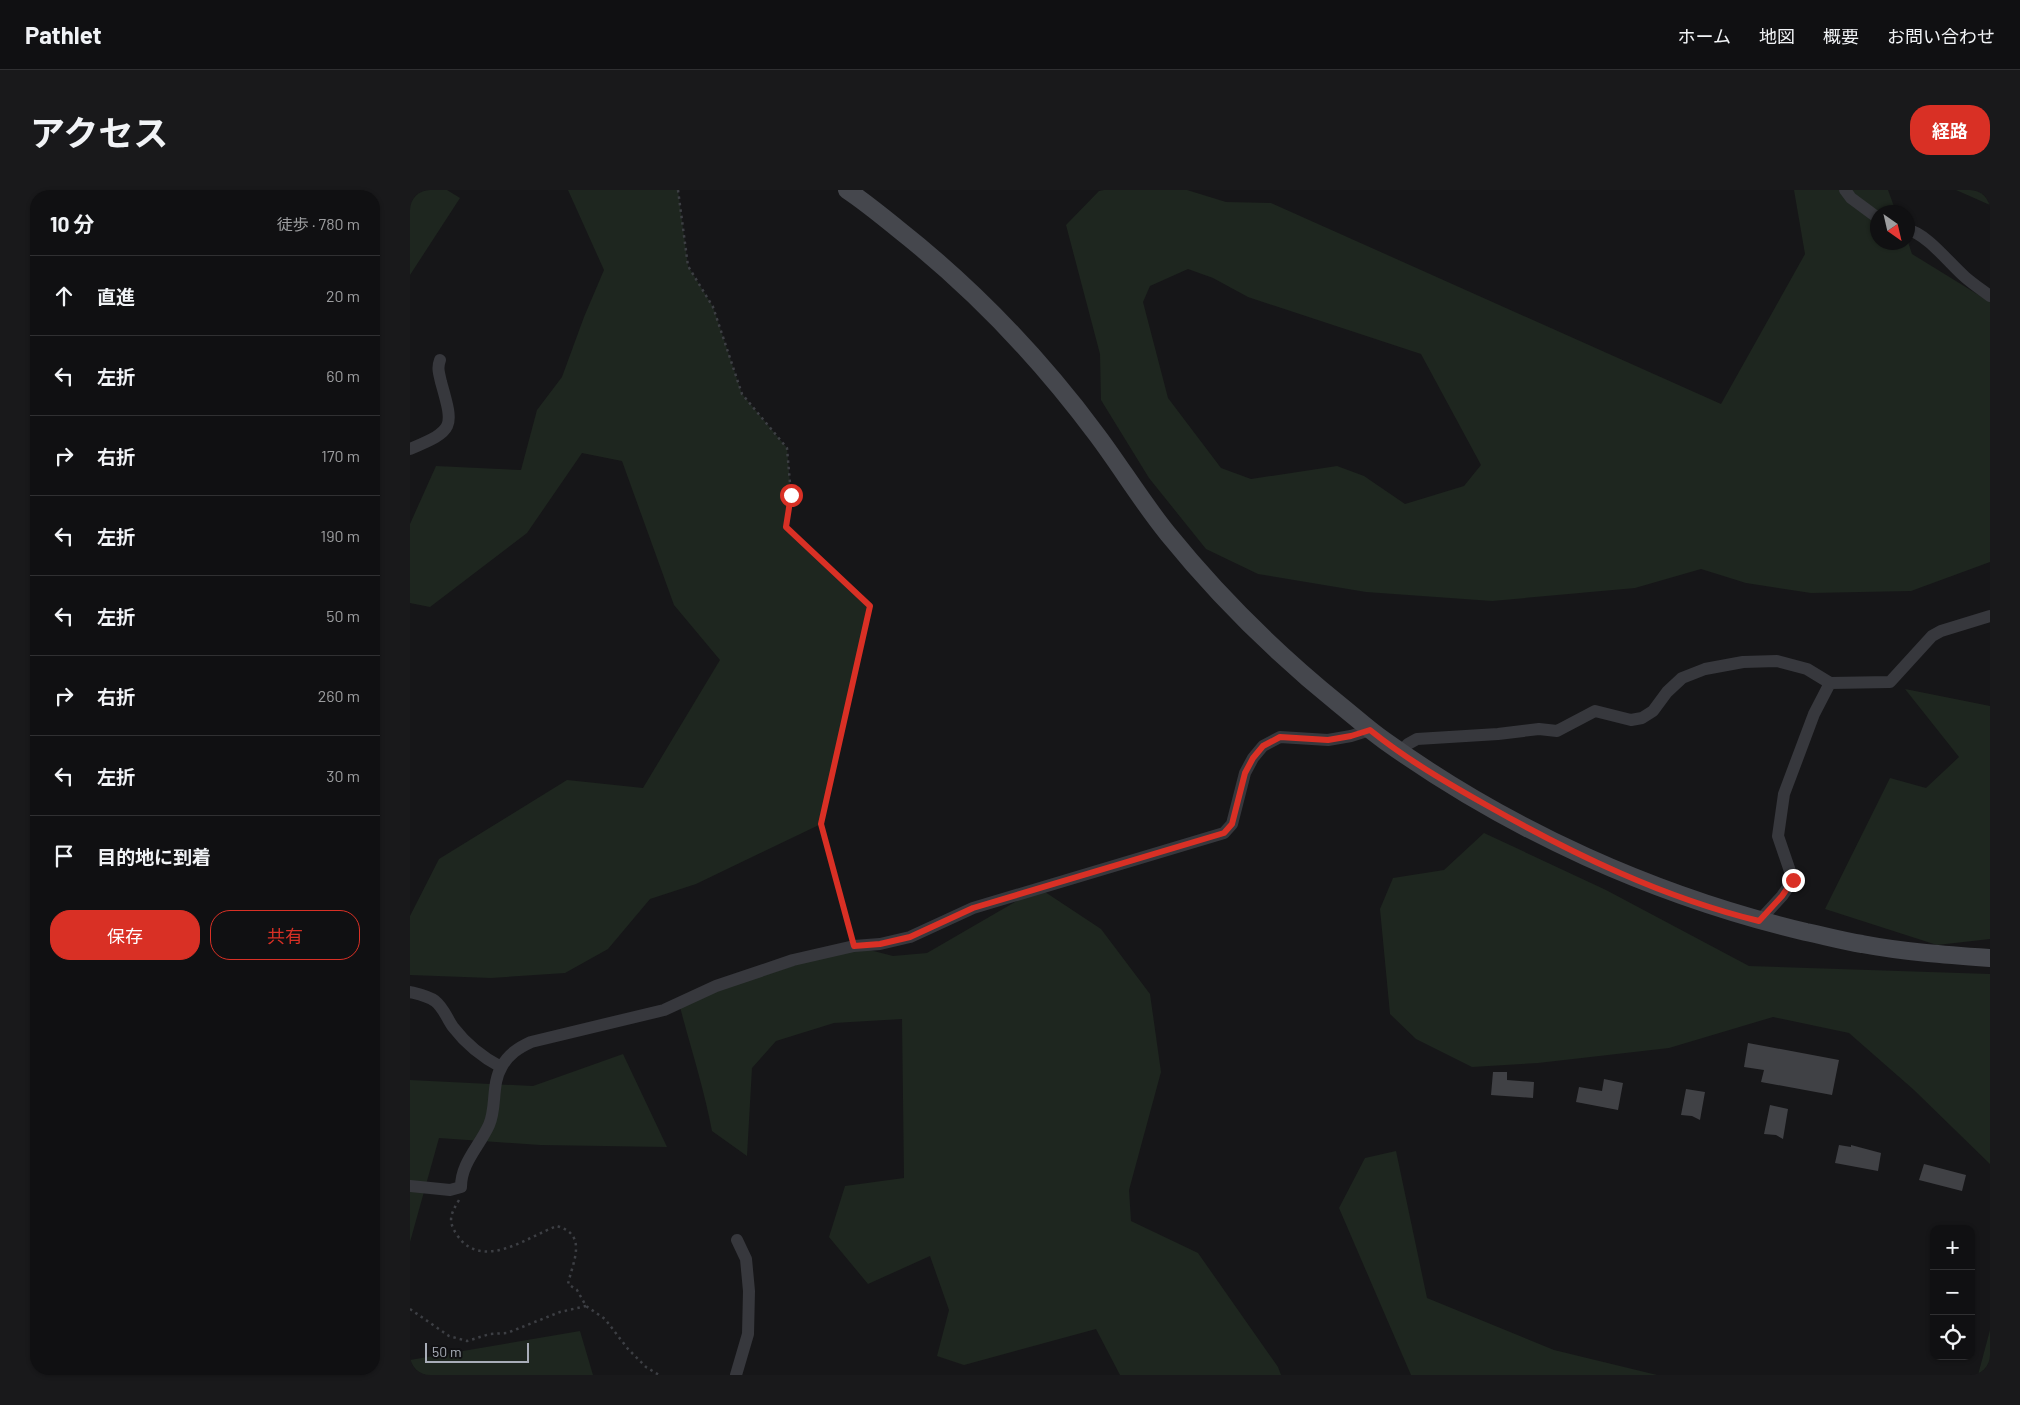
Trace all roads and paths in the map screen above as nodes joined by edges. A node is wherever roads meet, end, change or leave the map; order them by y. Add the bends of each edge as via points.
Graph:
1 (678, 190) edge
2 (847, 190) edge
3 (1845, 190) edge
4 (1870, 212) edge
5 (1915, 232) edge
6 (1990, 296) edge
7 (440, 360) dead end
8 (410, 449) edge
9 (1990, 616) edge
10 (1830, 684) junction
11 (1370, 730) junction
12 (1400, 752) junction
13 (1759, 921) junction
14 (854, 946) junction
15 (1990, 958) edge
16 (410, 992) edge
17 (501, 1067) junction
18 (410, 1186) edge
19 (461, 1188) junction
20 (736, 1240) dead end
21 (586, 1306) junction
22 (410, 1309) edge
23 (659, 1375) edge
24 (736, 1375) edge

1 - 14 path via 688,266 713,307 742,394 787,448 791,495 786,527 870,606 821,824
2 - 11 street via 931,255 1017,337 1096,434 1167,533 1208,580 1258,634
3 - 4 street
5 - 6 street
7 - 8 street via 437,367 450,422 446,430
9 - 10 street via 1932,636 1890,682
10 - 12 street via 1807,669 1777,661 1743,662 1705,669 1682,678 1642,718 1631,720 1595,711 1557,731 1539,729 1417,739
10 - 13 street via 1814,714 1784,794 1778,836 1793,880
11 - 12 street
11 - 14 street via 1328,740 1280,737 1263,746 1245,773 1232,824 1224,833 973,908 910,937
12 - 13 street via 1450,784 1561,845 1658,888
13 - 15 street via 1860,944
14 - 17 street via 793,960 724,983 664,1010 531,1042 517,1049
16 - 17 street via 436,1002 468,1044 485,1059
17 - 19 street via 489,1124 466,1162
18 - 19 street
19 - 21 path via 462,1196 451,1214 451,1226 460,1240 483,1252 499,1252 557,1226 568,1229 577,1245 568,1284 577,1290
20 - 24 street via 746,1259 749,1291 748,1334
21 - 22 path via 560,1312 507,1333 467,1341 449,1336
21 - 23 path via 605,1319 628,1349

